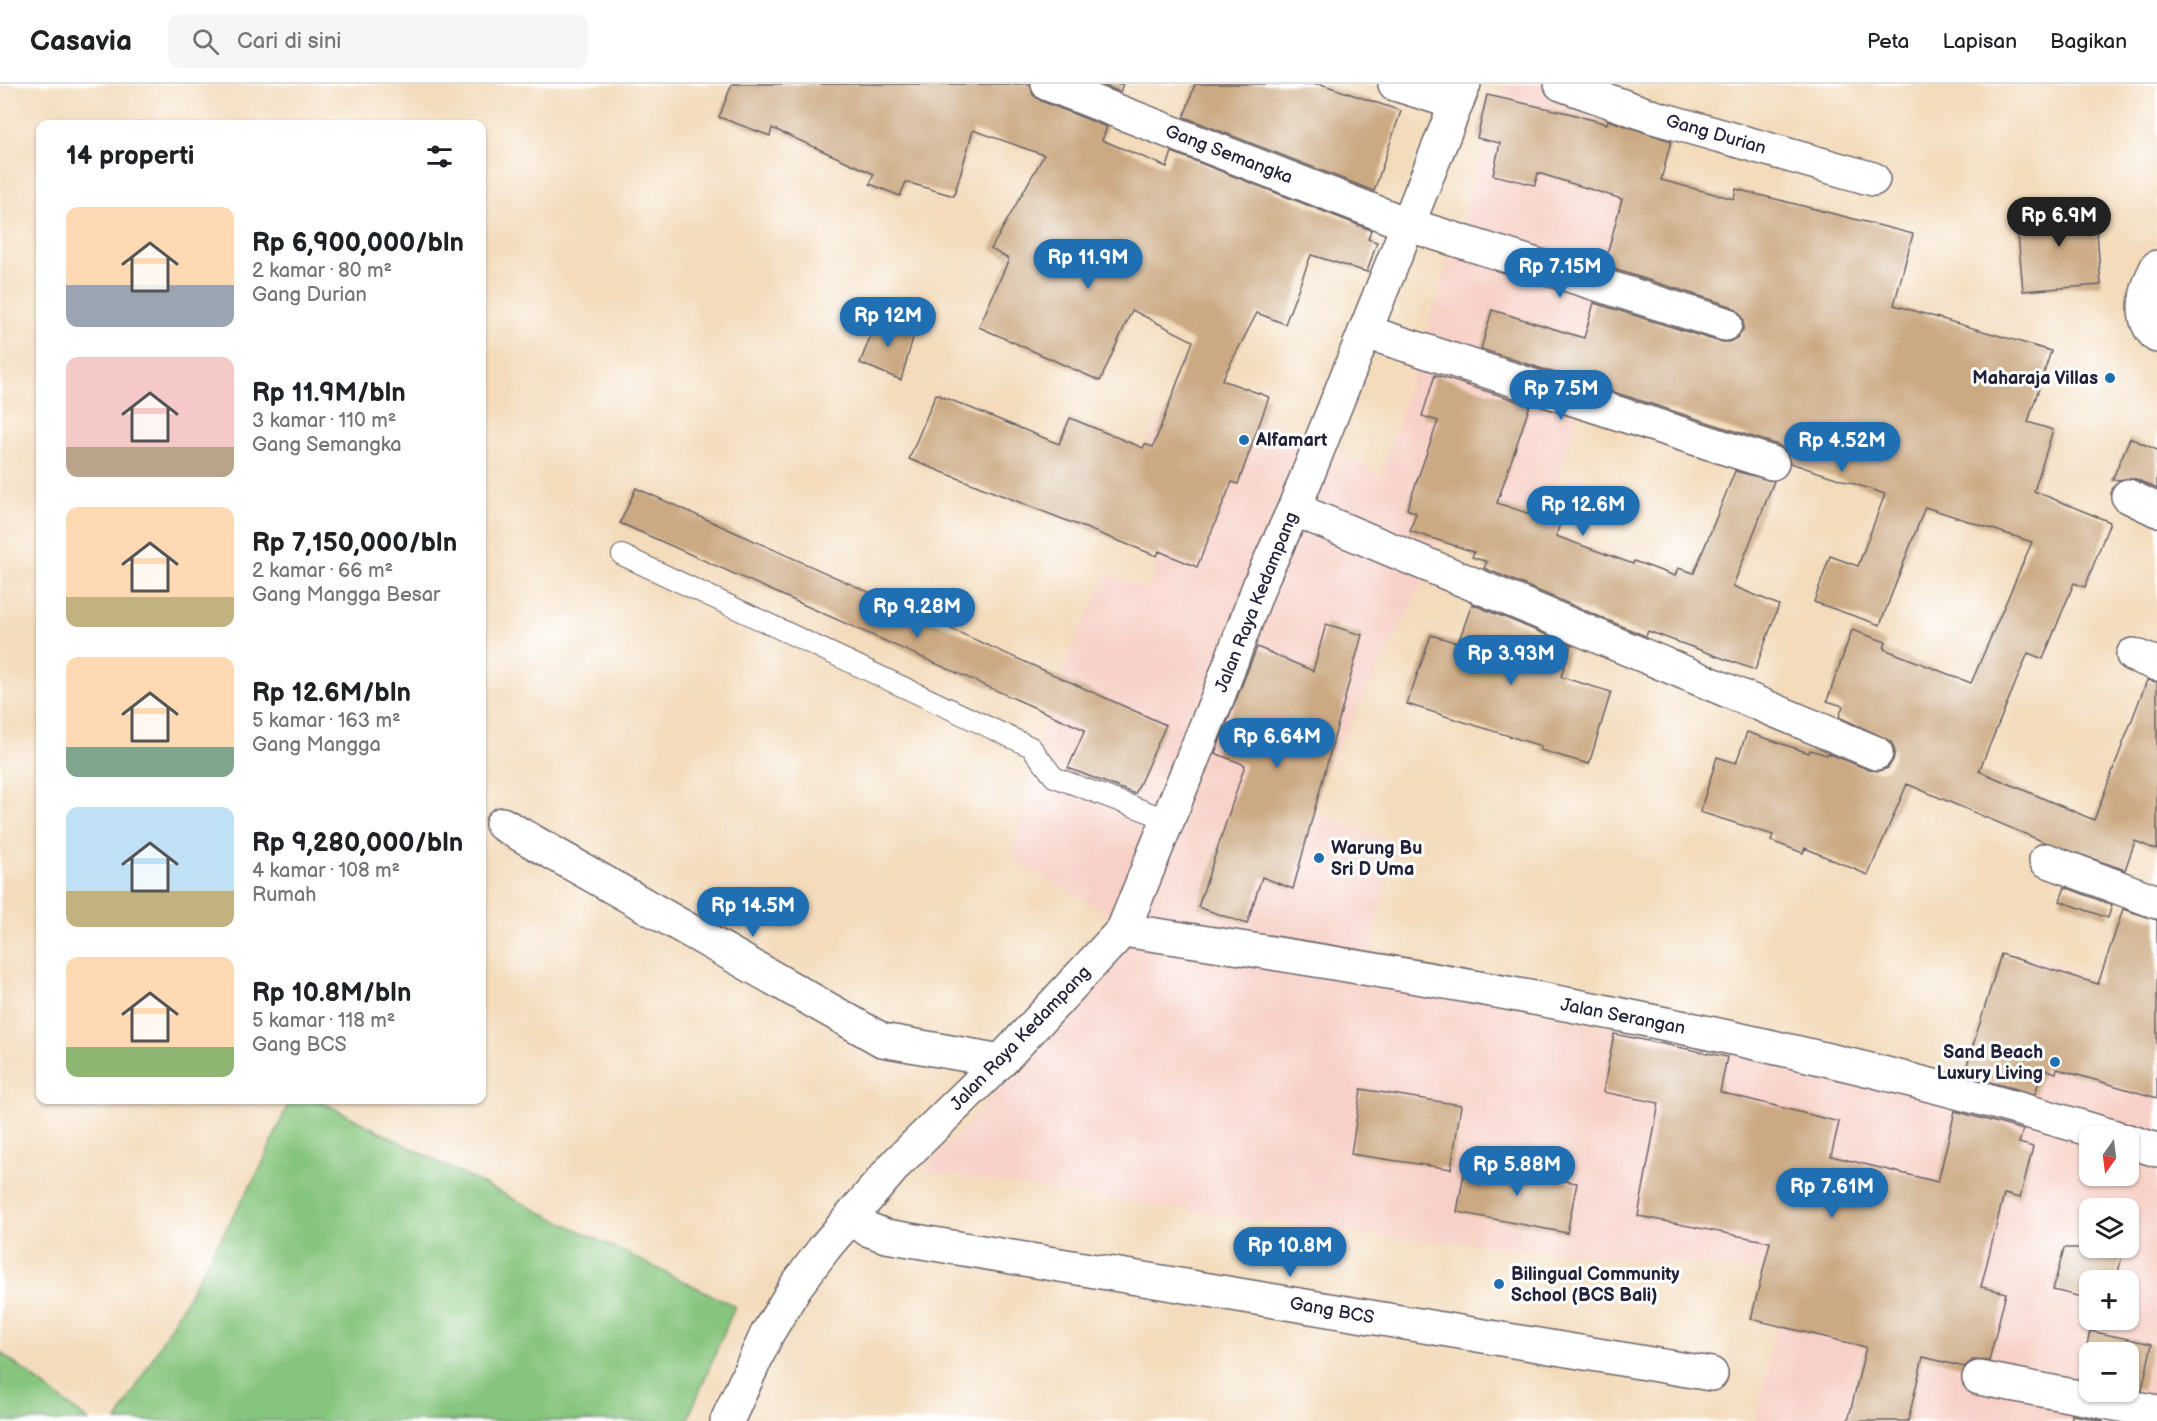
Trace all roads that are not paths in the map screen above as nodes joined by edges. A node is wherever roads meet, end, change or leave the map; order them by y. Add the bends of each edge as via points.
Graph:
1 (1048, 84) edge
2 (1395, 84) edge
3 (1561, 84) edge
4 (1460, 94) edge
5 (1873, 179) dead end
6 (1409, 225) junction
7 (2157, 267) edge
8 (1725, 324) dead end
9 (1366, 332) junction
10 (2157, 336) edge
11 (1772, 463) dead end
12 (2128, 496) dead end
13 (1294, 509) junction
14 (2157, 510) edge
15 (622, 555) dead end
16 (1876, 753) dead end
17 (1169, 820) junction
18 (502, 824) dead end
19 (2046, 860) dead end
20 (2157, 902) edge
21 (1123, 930) junction
22 (1001, 1061) junction
23 (2079, 1126) edge
24 (2139, 1144) edge
25 (2157, 1150) edge
26 (852, 1215) junction
27 (1711, 1374) dead end
28 (1979, 1378) dead end
29 (2157, 1412) edge
30 (727, 1421) edge

1 - 6 street, Gang Semangka
2 - 4 street
3 - 5 street, Gang Durian via 1654,117
4 - 6 street, Jalan Raya Kedampang
6 - 8 street, Gang Semangka
6 - 9 street, Jalan Raya Kedampang
7 - 10 street via 2147,285 2145,312 2151,331
9 - 11 street
9 - 13 street, Jalan Raya Kedampang
12 - 14 street
13 - 16 street
13 - 17 street, Jalan Raya Kedampang via 1262,580
15 - 17 lane via 1031,747 1054,777
17 - 21 street, Jalan Raya Kedampang
18 - 22 street via 882,1040
19 - 20 street
21 - 22 street, Jalan Raya Kedampang
21 - 23 street, Jalan Serangan via 1415,975 1747,1040 1988,1098
22 - 26 street, Jalan Raya Kedampang via 898,1162
24 - 25 street
26 - 27 street, Gang BCS via 867,1229 886,1236
26 - 30 street, Jalan Raya Kedampang via 796,1286 767,1334
28 - 29 street

